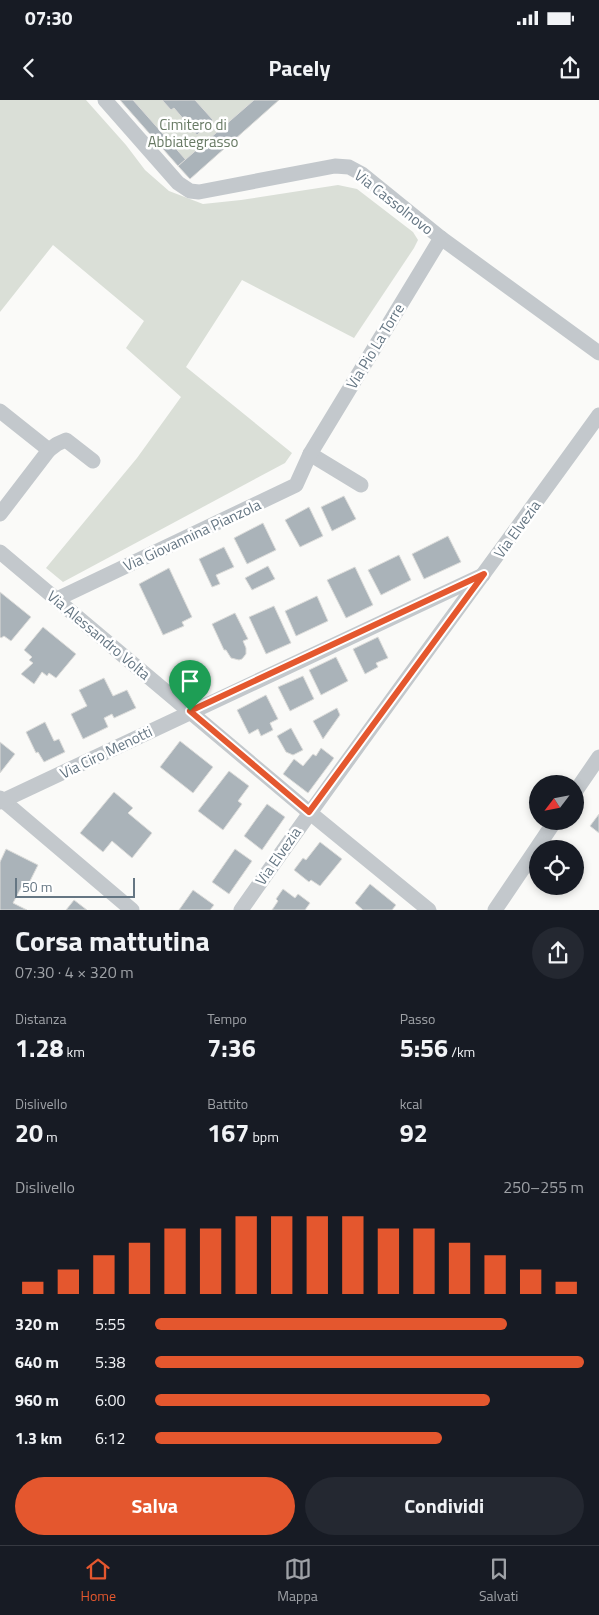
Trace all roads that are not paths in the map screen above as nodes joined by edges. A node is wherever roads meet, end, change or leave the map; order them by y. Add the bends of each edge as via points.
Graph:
1 (105, 100) edge
2 (440, 238) junction
3 (599, 353) edge
4 (0, 410) edge
5 (599, 415) edge
6 (49, 450) junction
7 (310, 454) junction
8 (93, 461) dead end
9 (361, 485) dead end
10 (0, 514) edge
11 (0, 552) edge
12 (484, 574) junction
13 (57, 599) junction
14 (190, 711) junction
15 (599, 757) edge
16 (584, 779) edge
17 (1, 800) edge
18 (309, 812) junction
19 (549, 830) edge
20 (132, 910) edge
21 (241, 910) edge
22 (429, 910) edge
23 (495, 910) edge

1 - 2 street, Via Cassolnovo via 178,183 190,192 335,166 349,167
2 - 3 street, Via Cassolnovo
2 - 7 street, Via Pio La Torre
4 - 6 street
5 - 12 street, Via Elvezia
6 - 8 street via 66,440
6 - 10 street
7 - 9 street
7 - 13 street, Via Giovannina Pianzola via 296,485
11 - 13 street, Via Alessandro Volta
12 - 14 street, Via Ciro Menotti
12 - 18 street, Via Elvezia
13 - 14 street, Via Alessandro Volta
14 - 17 street, Via Ciro Menotti
14 - 18 street, Via Alessandro Volta
15 - 16 street
17 - 20 street
18 - 21 street, Via Elvezia
18 - 22 street, Via Alessandro Volta
19 - 23 street

